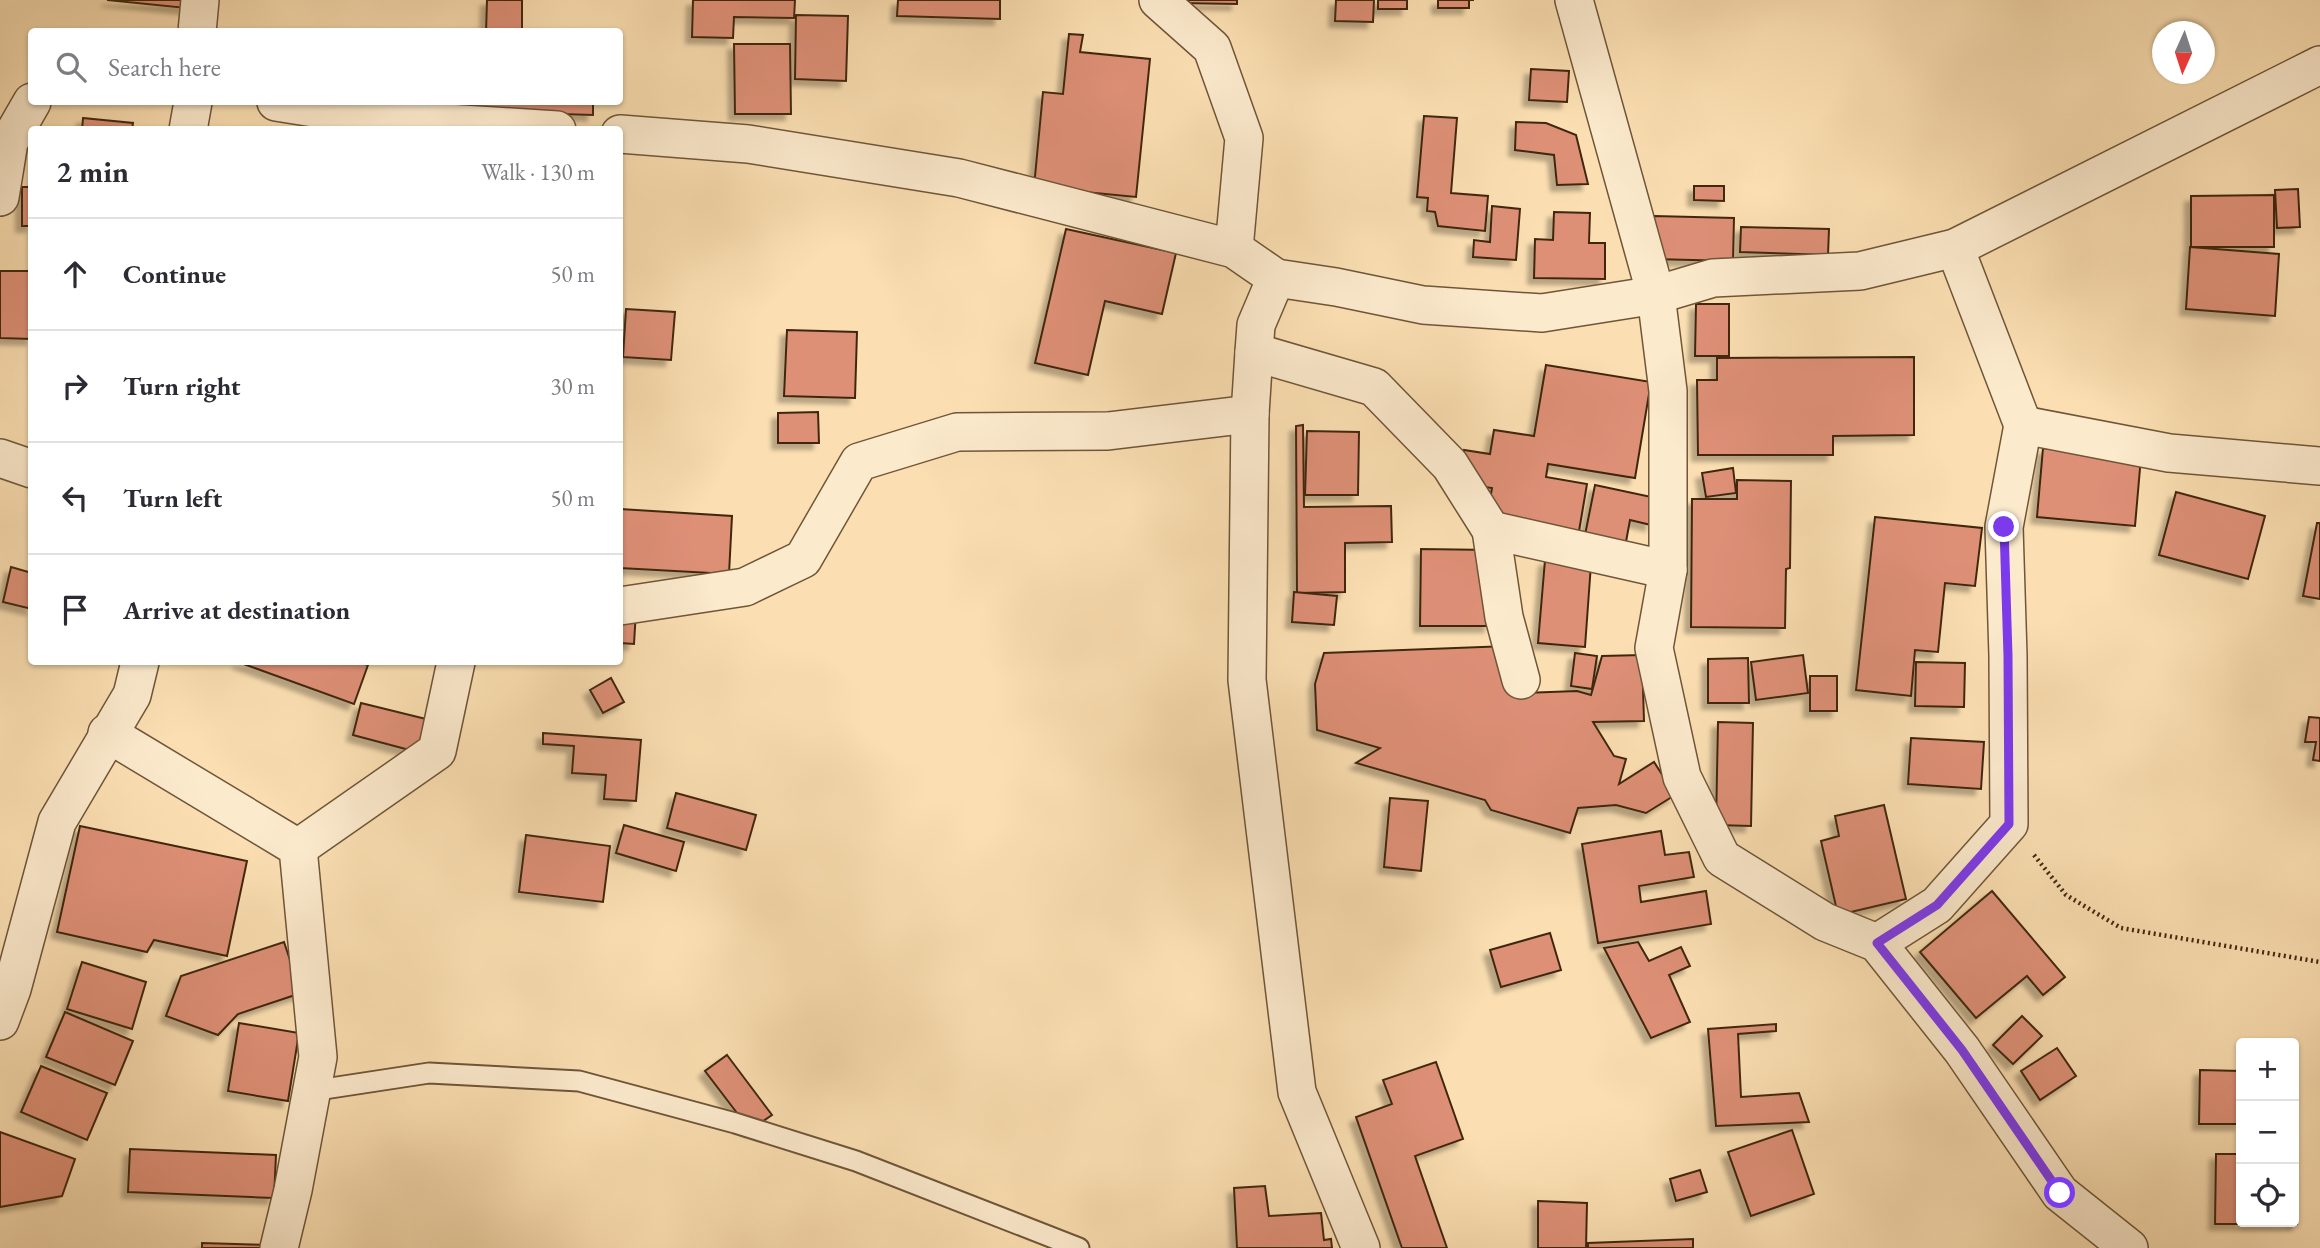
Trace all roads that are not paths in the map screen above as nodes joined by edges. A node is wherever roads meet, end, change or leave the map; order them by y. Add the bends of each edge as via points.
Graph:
1 (200, 0) edge
2 (1158, 0) edge
3 (1574, 0) edge
4 (197, 28) edge
5 (2320, 65) edge
6 (31, 105) edge
7 (193, 105) edge
8 (295, 105) edge
9 (189, 126) edge
10 (494, 126) edge
11 (623, 134) edge
12 (0, 197) edge
13 (1955, 248) junction
14 (1234, 249) junction
15 (1276, 278) junction
16 (1656, 295) junction
17 (1254, 352) junction
18 (1250, 414) junction
19 (2022, 425) junction
20 (0, 458) edge
21 (2320, 466) edge
22 (28, 468) edge
23 (1491, 530) junction
24 (1668, 570) junction
25 (623, 606) edge
26 (139, 665) edge
27 (455, 665) edge
28 (1521, 680) dead end
29 (107, 733) junction
30 (298, 848) junction
31 (1877, 943) junction
32 (0, 1021) edge
33 (312, 1091) junction
34 (279, 1248) edge
35 (1079, 1248) edge
36 (1361, 1248) edge
37 (2129, 1248) edge

1 - 4 street
2 - 14 street via 1212,48 1244,138
3 - 16 street
5 - 13 street
6 - 12 street via 9,142
7 - 9 street
8 - 10 street via 383,119
11 - 14 street via 748,144 959,178
13 - 16 street via 1860,271 1713,278
13 - 19 street
14 - 15 street
15 - 16 street via 1423,305 1542,313
15 - 17 street via 1256,325
16 - 24 street via 1668,391
17 - 18 street
17 - 23 street via 1374,387 1450,465
18 - 25 street via 1108,430 957,432 859,462 803,559 745,587
18 - 36 street via 1247,680 1297,1092
19 - 21 street via 2169,453
19 - 31 street via 2004,527 2009,824 1937,905
20 - 22 street
23 - 24 street
23 - 28 street via 1504,617
24 - 31 street via 1654,648 1682,777 1722,858 1825,922
26 - 29 street via 132,695
27 - 30 street via 437,751
29 - 30 street
29 - 32 street via 57,822
30 - 33 street via 318,1057
31 - 37 street via 1962,1050 2060,1193
33 - 34 street
33 - 35 lane via 429,1073 579,1081 856,1161

